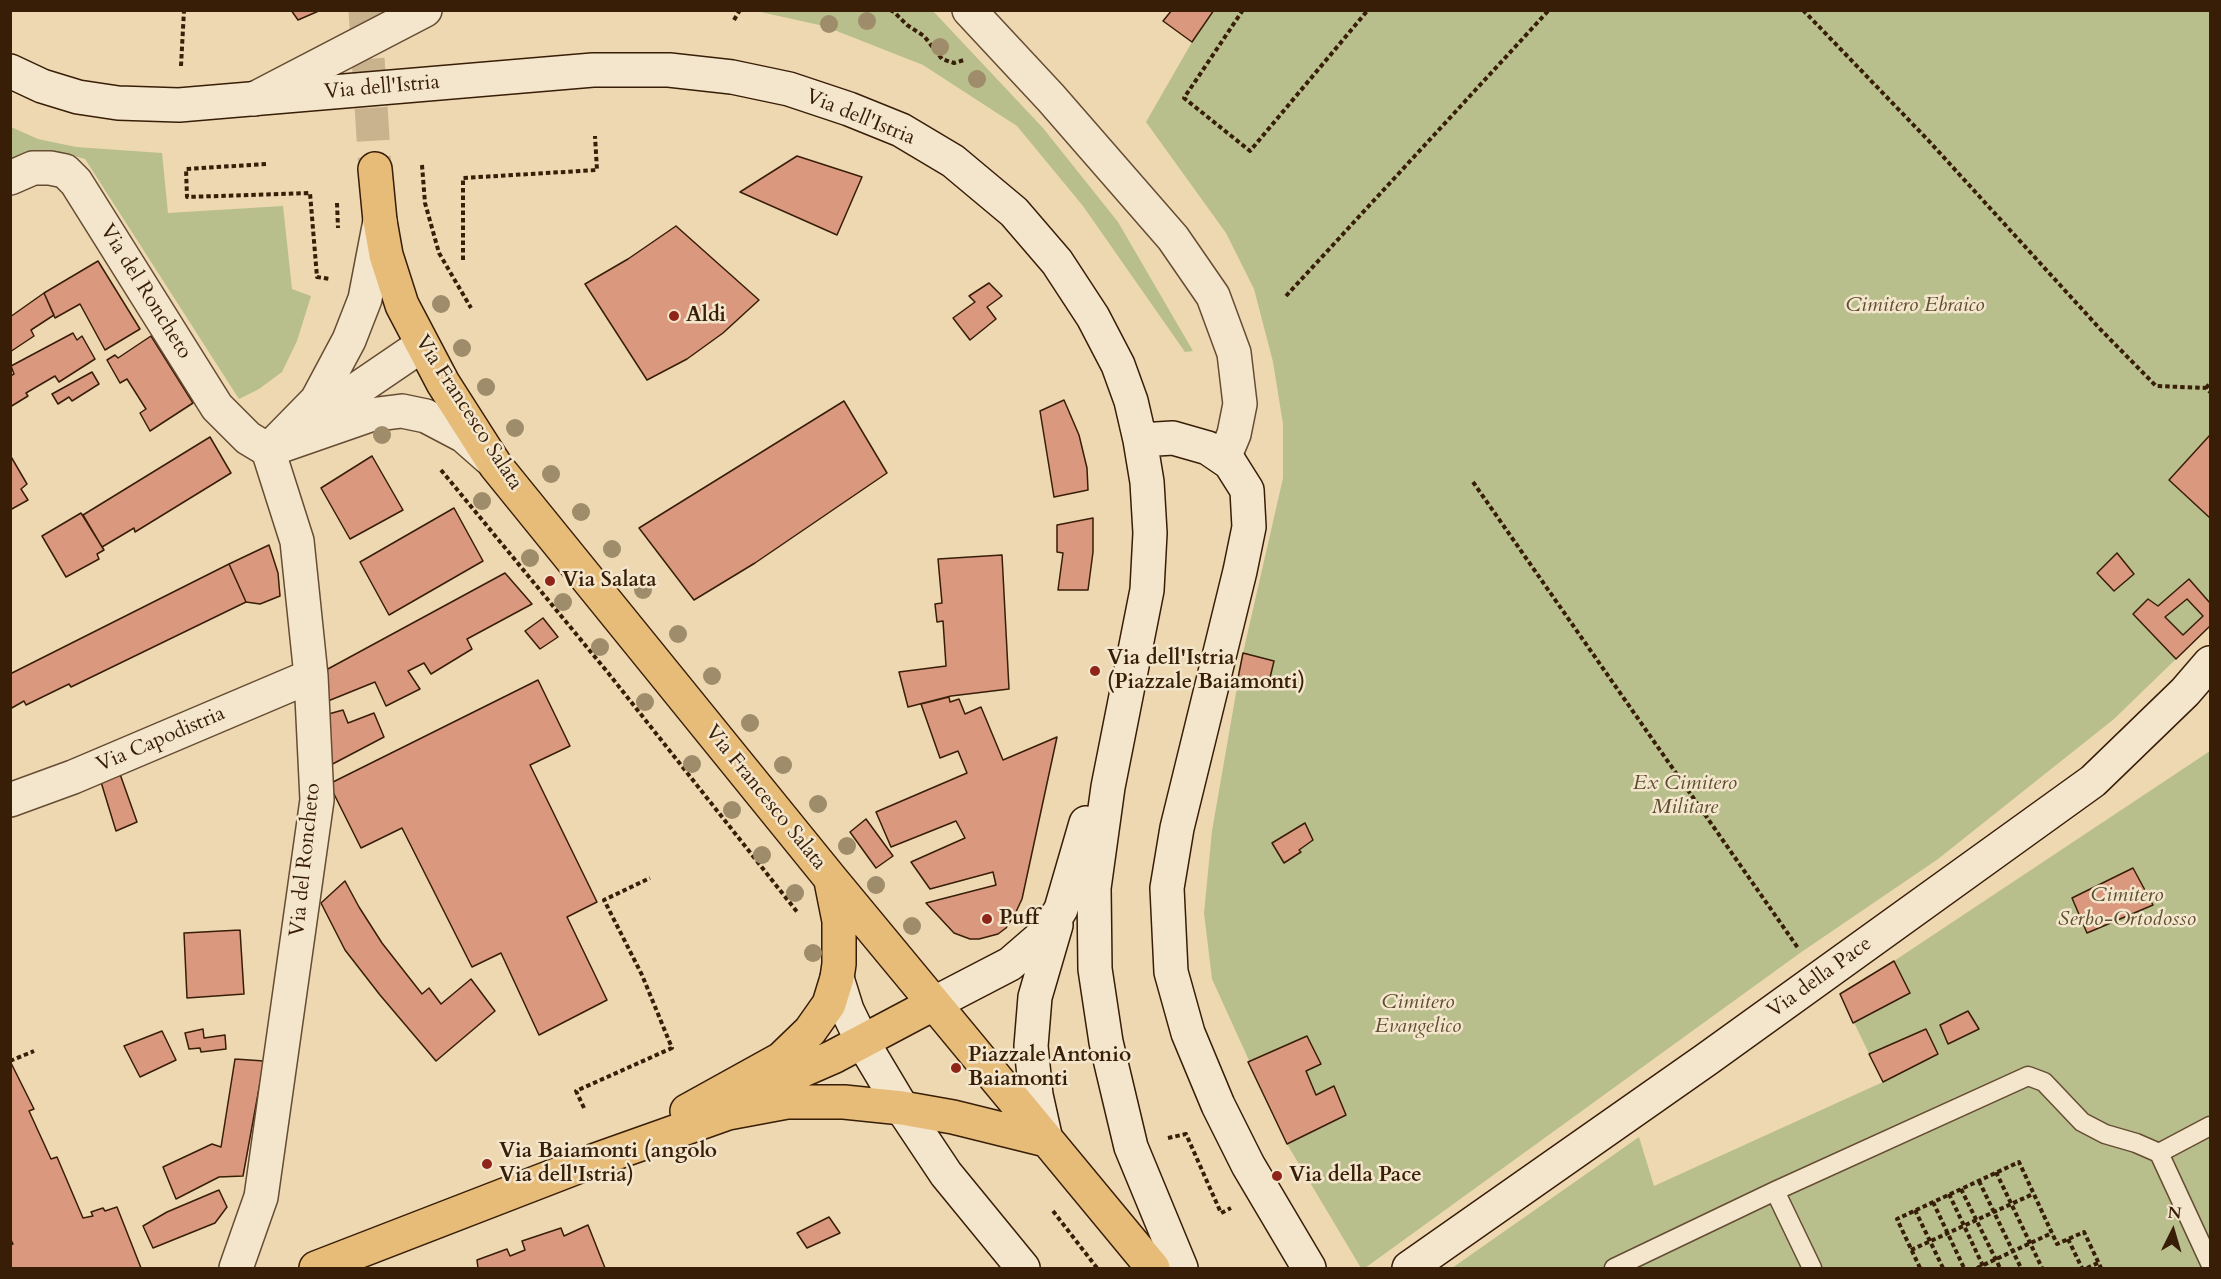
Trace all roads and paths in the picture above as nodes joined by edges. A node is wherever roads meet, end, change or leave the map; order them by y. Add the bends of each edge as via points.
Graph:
1 (184, 10) edge
2 (425, 10) edge
3 (740, 10) edge
4 (890, 10) edge
5 (969, 10) edge
6 (1243, 10) edge
7 (1368, 10) edge
8 (1549, 10) edge
9 (1803, 10) edge
10 (735, 20) dead end
11 (972, 53) dead end
12 (181, 66) dead end
13 (10, 71) edge
14 (254, 99) junction
15 (596, 136) dead end
16 (266, 164) dead end
17 (422, 165) dead end
18 (375, 169) tunnel mouth
19 (10, 178) edge
20 (337, 194) dead end
21 (380, 221) junction
22 (337, 239) dead end
23 (463, 260) dead end
24 (334, 270) dead end
25 (332, 279) junction
26 (330, 291) dead end
27 (1286, 296) dead end
28 (471, 308) dead end
29 (422, 345) junction
30 (2211, 383) edge
31 (2206, 388) junction
32 (2211, 392) edge
33 (1140, 440) junction
34 (267, 450) junction
35 (1224, 458) junction
36 (496, 466) junction
37 (437, 467) dead end
38 (1473, 482) dead end
39 (2211, 663) edge
40 (311, 676) junction
41 (1129, 678) junction
42 (10, 800) edge
43 (650, 878) dead end
44 (831, 879) junction
45 (1061, 909) junction
46 (803, 919) dead end
47 (1800, 952) dead end
48 (837, 978) junction
49 (933, 1004) junction
50 (862, 1041) junction
51 (34, 1051) dead end
52 (10, 1061) edge
53 (584, 1108) dead end
54 (902, 1108) junction
55 (2211, 1126) edge
56 (1046, 1140) junction
57 (1159, 1140) dead end
58 (2159, 1153) junction
59 (590, 1162) junction
60 (1996, 1172) junction
61 (1979, 1181) junction
62 (1961, 1189) junction
63 (1775, 1191) junction
64 (1949, 1194) junction
65 (2033, 1194) junction
66 (1933, 1202) junction
67 (1048, 1204) dead end
68 (2011, 1204) junction
69 (1235, 1205) dead end
70 (1915, 1210) junction
71 (1993, 1212) junction
72 (1977, 1220) junction
73 (1964, 1226) junction
74 (1947, 1233) junction
75 (2052, 1233) junction
76 (2068, 1239) junction
77 (1930, 1241) junction
78 (2030, 1244) junction
79 (1911, 1250) junction
80 (2013, 1251) junction
81 (1996, 1260) junction
82 (2098, 1263) junction
83 (2211, 1263) edge
84 (1983, 1267) edge
85 (236, 1269) edge
86 (316, 1269) edge
87 (1023, 1269) edge
88 (1097, 1269) edge
89 (1153, 1269) edge
90 (1181, 1269) edge
91 (1309, 1269) edge
92 (1409, 1269) edge
93 (1614, 1269) edge
94 (1812, 1269) edge
95 (1920, 1269) edge
96 (1942, 1269) edge
97 (1964, 1269) edge
98 (1977, 1269) edge
99 (2000, 1269) edge
100 (2021, 1269) edge
101 (2042, 1269) edge
102 (2082, 1269) edge
103 (2086, 1269) edge
104 (2101, 1269) edge

1 - 12 path
2 - 14 street, Via dell'Istria
3 - 10 path
4 - 11 path via 924,36 942,59 954,63 966,60
5 - 35 street via 1173,238 1213,296 1234,352 1240,404
6 - 7 path via 1184,98 1250,151
8 - 27 path
9 - 31 path via 2156,386
13 - 14 street, Via dell'Istria via 78,97 118,103 179,105
14 - 33 street, Via dell'Istria via 593,70 669,70 789,89 849,109 901,130 953,161 1014,212 1057,262 1093,316 1118,365
15 - 23 path via 597,170 463,178
16 - 25 path via 186,169 187,197 310,193 317,277
17 - 28 path via 425,203 439,253
18 - 21 main road, Via Francesco Salata
19 - 34 street, Via del Roncheto via 33,168 50,168 65,171 76,182 217,407 248,438
20 - 22 path
21 - 29 main road, Via Francesco Salata via 402,305
21 - 34 street via 365,299 349,340 317,400
24 - 25 path
25 - 26 path
29 - 34 street
29 - 36 main road, Via Francesco Salata
30 - 31 path
31 - 32 path
33 - 35 street via 1173,438 1208,448
33 - 41 street, Via dell'Istria via 1150,533 1147,590
34 - 36 street via 370,415 402,411 426,416 465,436
34 - 40 street, Via del Roncheto via 297,541
35 - 91 street via 1247,490 1249,527 1177,828 1167,888 1171,972 1188,1033 1218,1105
36 - 44 main road, Via Francesco Salata
37 - 46 path via 609,674
38 - 47 path
39 - 92 street, Via della Pace via 2093,781
40 - 42 street, Via Capodistria
40 - 85 street, Via del Roncheto via 317,800 261,1197
41 - 45 street
41 - 90 street via 1094,888 1095,969 1106,1042 1131,1147
43 - 53 path via 604,900 642,975 672,1048 576,1091
44 - 48 main road via 838,921
44 - 49 main road
45 - 49 street via 1047,932 1010,964
45 - 56 street via 1035,997 1031,1046
48 - 50 street
48 - 59 main road via 829,1004 816,1024 781,1059
49 - 50 main road
49 - 56 main road
50 - 54 street
50 - 59 main road
51 - 52 path
54 - 56 main road
54 - 59 main road via 844,1102 787,1102 758,1107 728,1113
54 - 87 street via 946,1174
55 - 58 lane
56 - 89 main road
57 - 69 path via 1186,1134 1221,1213
58 - 63 lane via 2082,1122 2044,1082 2028,1076
58 - 83 lane
59 - 86 main road
60 - 61 path
60 - 65 path via 2019,1162
60 - 68 path
61 - 62 path
61 - 71 path
62 - 64 path
62 - 72 path
63 - 93 lane
63 - 94 lane
64 - 66 path
64 - 73 path
65 - 68 path
65 - 75 path
66 - 70 path
66 - 74 path
67 - 88 path
68 - 71 path
68 - 78 path
70 - 77 path
70 - 79 path via 1897,1219
71 - 72 path
71 - 80 path
72 - 73 path
72 - 81 path
73 - 74 path
73 - 84 path
74 - 77 path
74 - 97 path
75 - 76 path via 2057,1245
75 - 78 path
76 - 82 path via 2084,1232
76 - 102 path
77 - 79 path
77 - 96 path
78 - 80 path
78 - 101 path
79 - 95 path
80 - 81 path
80 - 100 path
81 - 84 path
81 - 99 path
82 - 103 path
82 - 104 path
84 - 98 path

